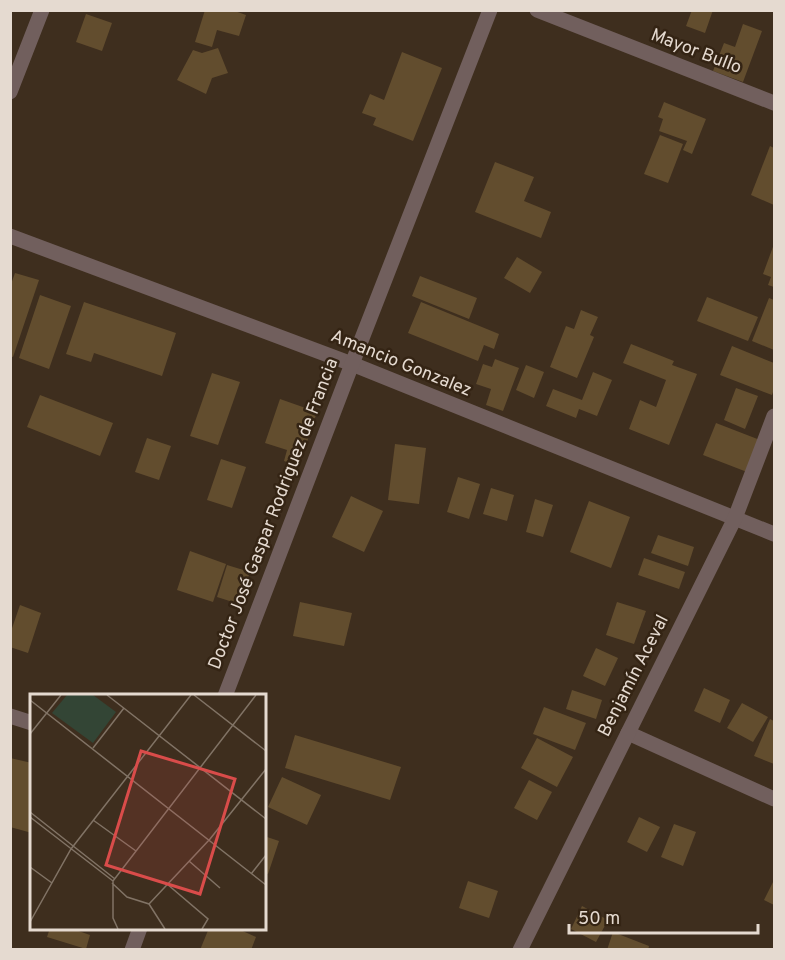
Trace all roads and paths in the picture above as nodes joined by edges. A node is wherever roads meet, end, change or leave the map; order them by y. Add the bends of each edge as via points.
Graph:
1 (42, 10) edge
2 (490, 10) edge
3 (537, 10) edge
4 (10, 92) edge
5 (774, 103) edge
6 (10, 236) edge
7 (352, 364) junction
8 (774, 416) edge
9 (735, 518) junction
10 (774, 534) edge
11 (226, 694) edge
12 (10, 716) edge
13 (30, 722) edge
14 (628, 733) junction
15 (774, 799) edge
16 (139, 930) edge
17 (132, 950) edge
18 (520, 950) edge

1 - 4 street
2 - 7 street, Doctor José Gaspar Rodriguez de Francia
3 - 5 street, Mayor Bullo
6 - 7 street, Amancio Gonzalez
7 - 9 street, Amancio Gonzalez
7 - 11 street, Doctor José Gaspar Rodriguez de Francia
8 - 9 street, Benjamín Aceval
9 - 10 street, Amancio Gonzalez
9 - 14 street, Benjamín Aceval
12 - 13 street
14 - 15 street
14 - 18 street, Benjamín Aceval
16 - 17 street

